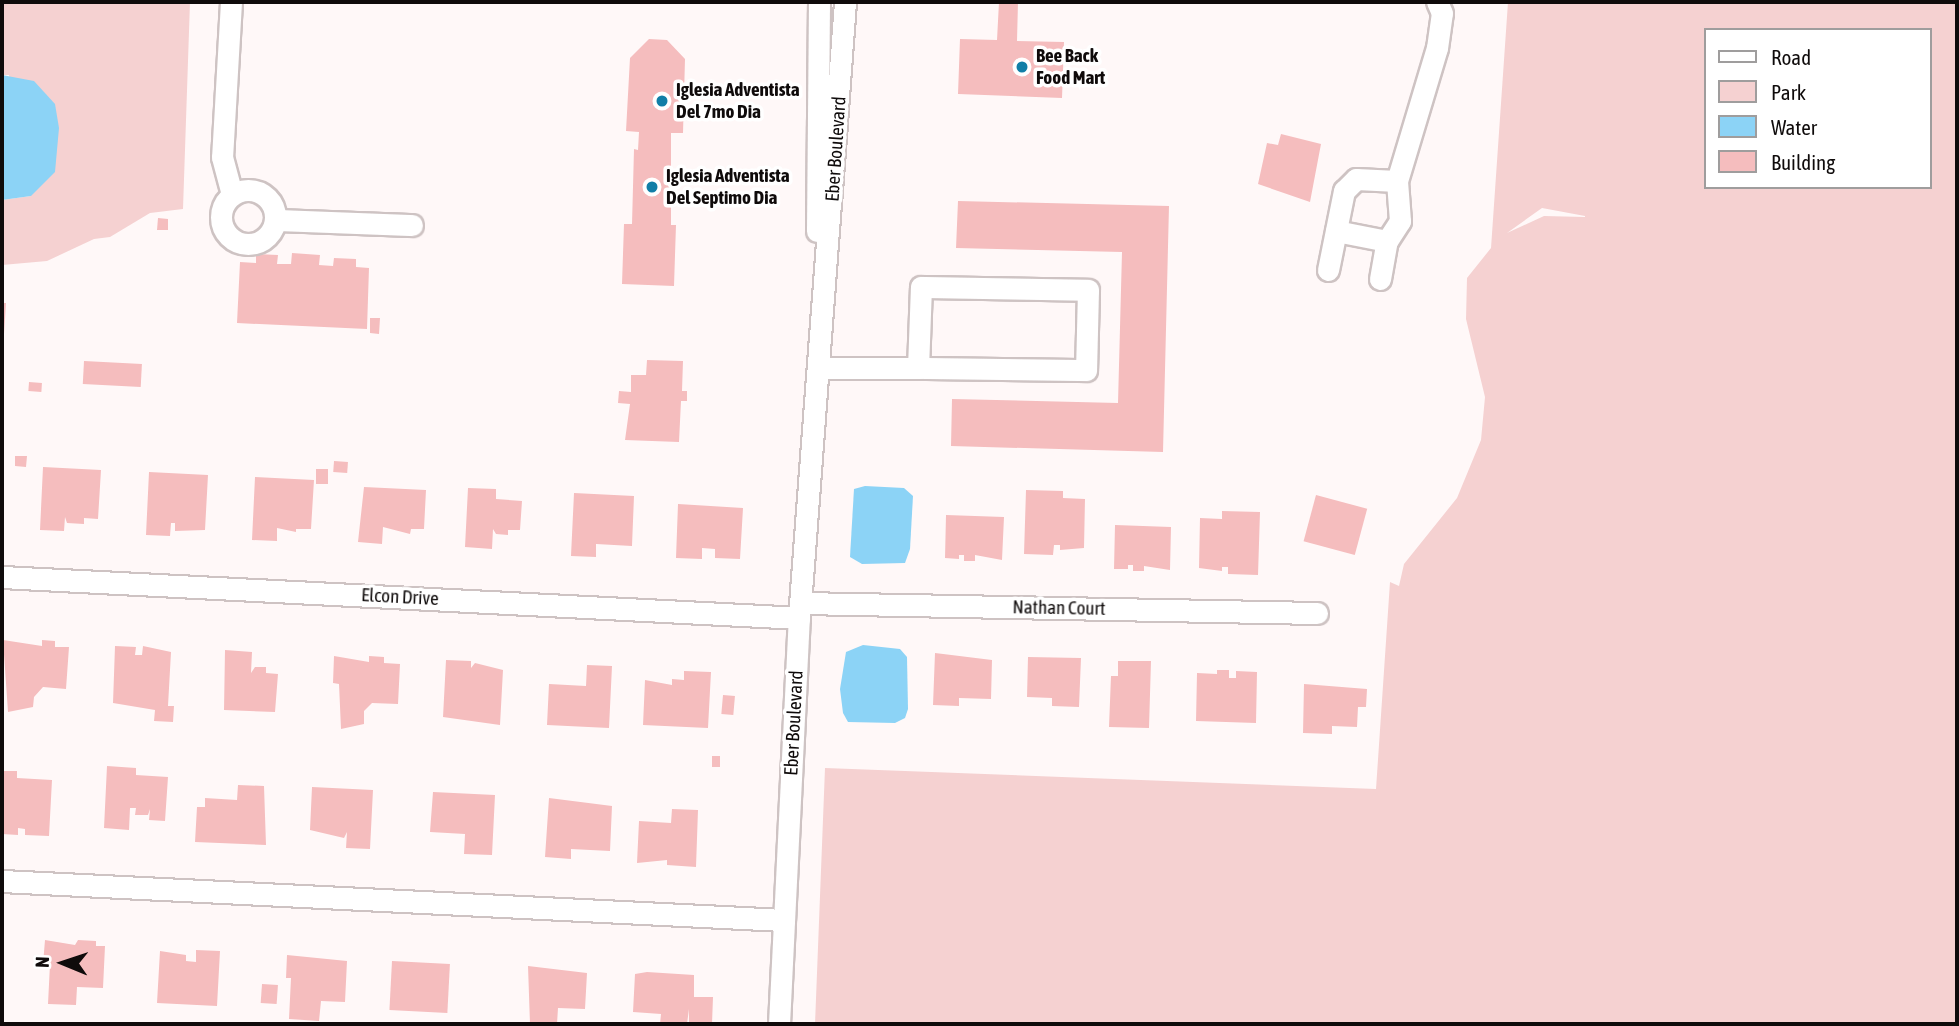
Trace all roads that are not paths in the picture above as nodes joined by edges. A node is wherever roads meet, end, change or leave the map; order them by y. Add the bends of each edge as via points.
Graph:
1 (231, 2) edge
2 (819, 2) edge
3 (845, 2) edge
4 (1437, 2) edge
5 (1397, 181) junction
6 (232, 195) junction
7 (275, 219) junction
8 (412, 225) dead end
9 (1336, 231) junction
10 (1387, 241) junction
11 (1328, 270) dead end
12 (1380, 279) dead end
13 (818, 368) junction
14 (918, 368) junction
15 (813, 422) junction
16 (2, 577) edge
17 (800, 610) junction
18 (1317, 613) dead end
19 (2, 881) edge
20 (784, 920) junction
21 (779, 1024) edge

1 - 6 street via 222,157
2 - 15 street, Eber Boulevard
3 - 13 street, Eber Boulevard
4 - 5 street via 1443,13 1437,48
5 - 9 street via 1356,179 1344,191
5 - 10 street via 1400,220
6 - 7 street via 258,192 271,204
6 - 7 street via 221,218 234,241 259,242 272,230
7 - 8 street
9 - 10 street
9 - 11 street
10 - 12 street
13 - 14 street
13 - 15 street, Eber Boulevard
14 - 14 street via 921,287 1088,290 1086,370
15 - 17 street, Eber Boulevard
16 - 17 street, Elcon Drive
17 - 18 street, Nathan Court
17 - 20 street, Eber Boulevard
19 - 20 street
20 - 21 street, Eber Boulevard

